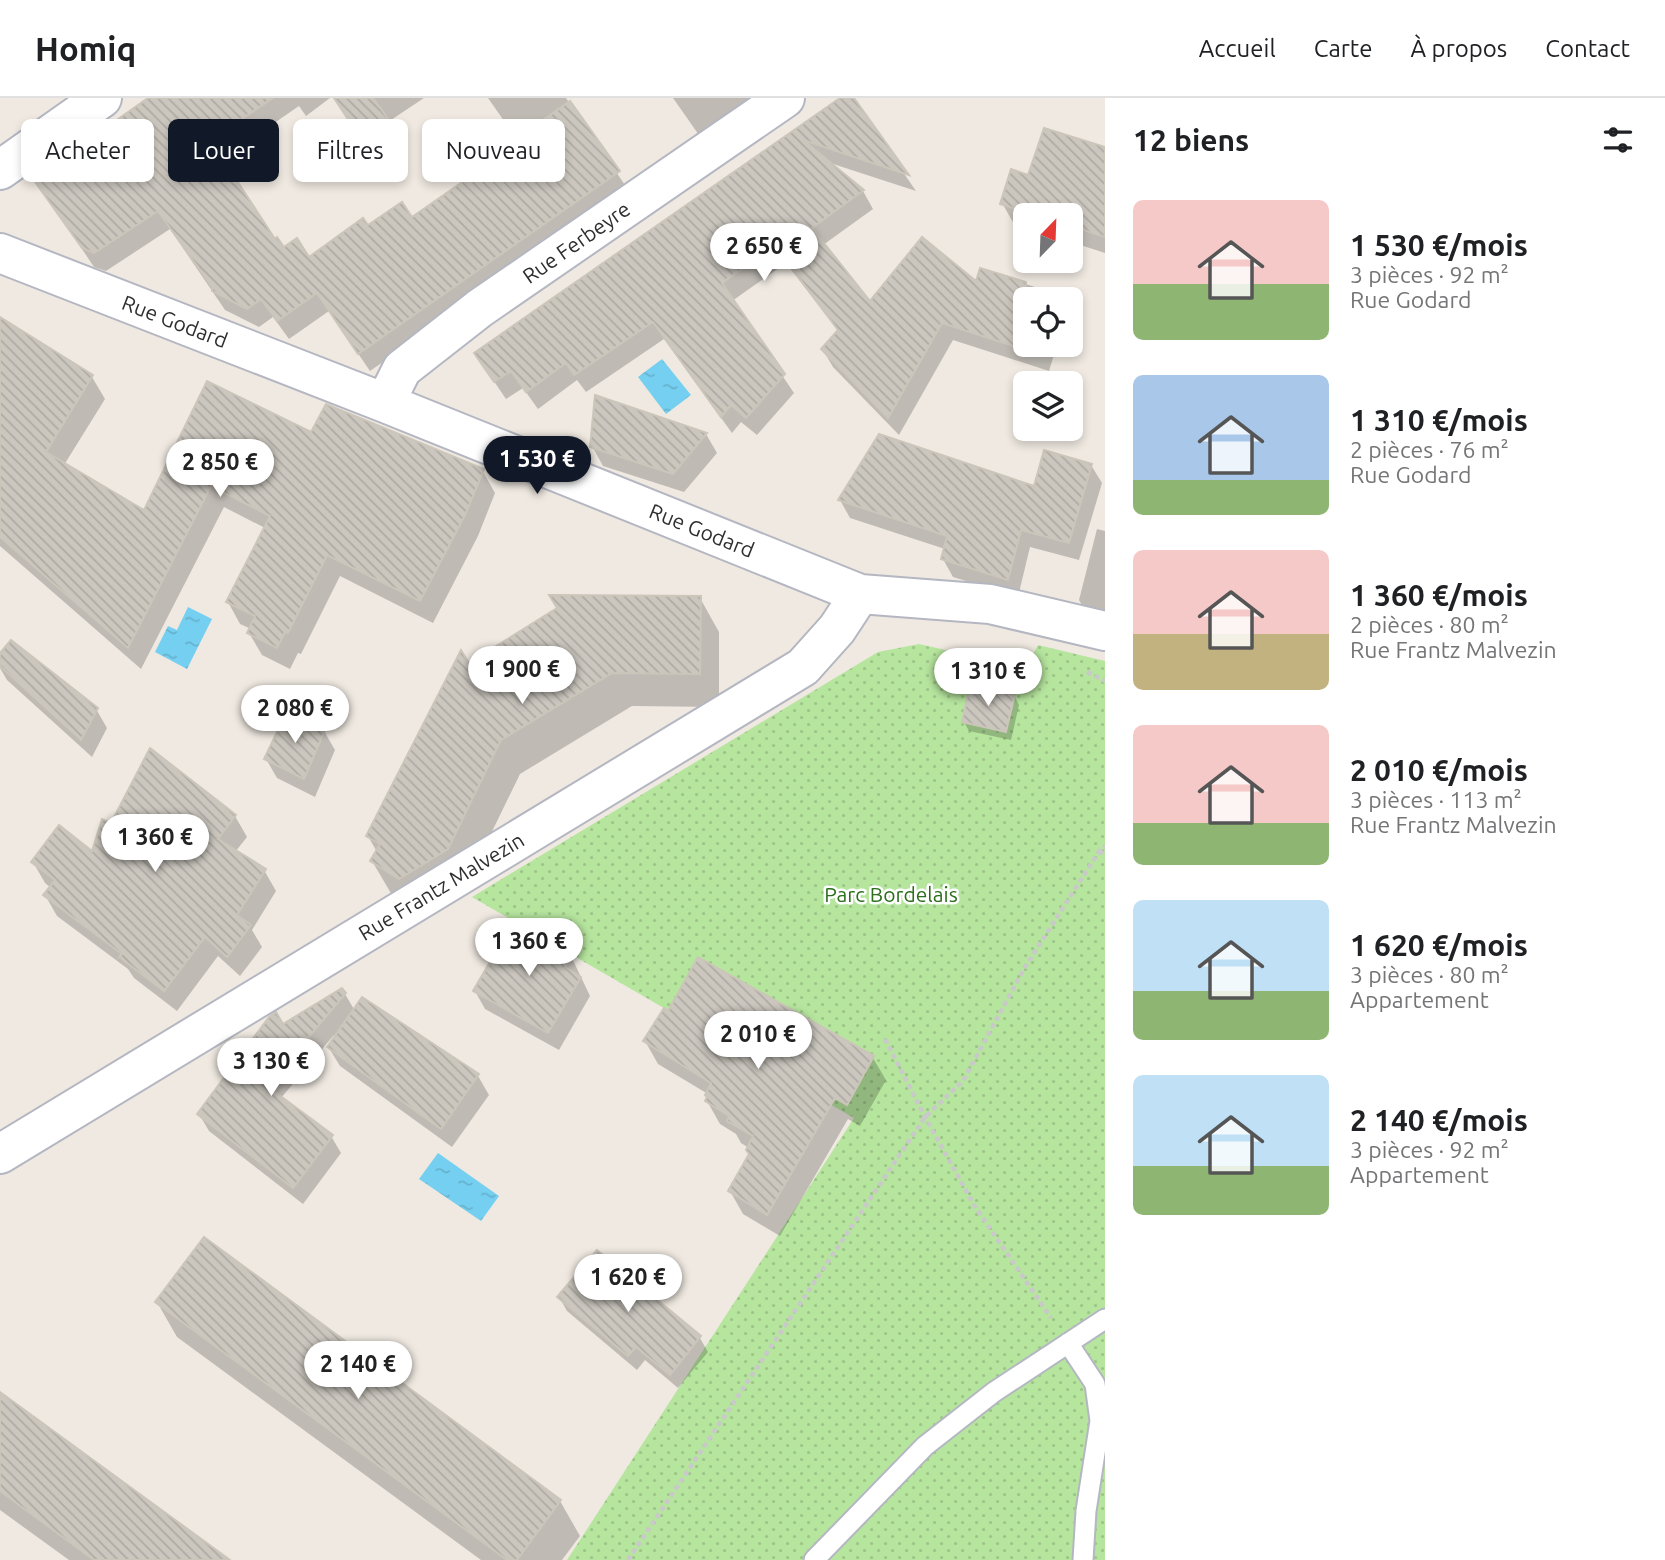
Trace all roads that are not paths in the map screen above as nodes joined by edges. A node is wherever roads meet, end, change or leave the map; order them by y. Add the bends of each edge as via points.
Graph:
1 (102, 98) edge
2 (785, 98) edge
3 (0, 170) edge
4 (0, 253) edge
5 (385, 403) junction
6 (860, 594) junction
7 (1105, 631) edge
8 (0, 1154) edge
9 (1105, 1319) edge
10 (1068, 1343) junction
11 (814, 1560) edge
12 (1083, 1560) edge

1 - 3 street
2 - 5 street, Rue Ferbeyre via 480,308 402,369
4 - 5 street, Rue Godard
5 - 6 street, Rue Godard
6 - 7 street, Rue Godard via 990,604
6 - 8 street, Rue Frantz Malvezin via 803,667
9 - 10 lane
10 - 11 lane via 925,1446
10 - 12 lane via 1095,1384 1100,1421

